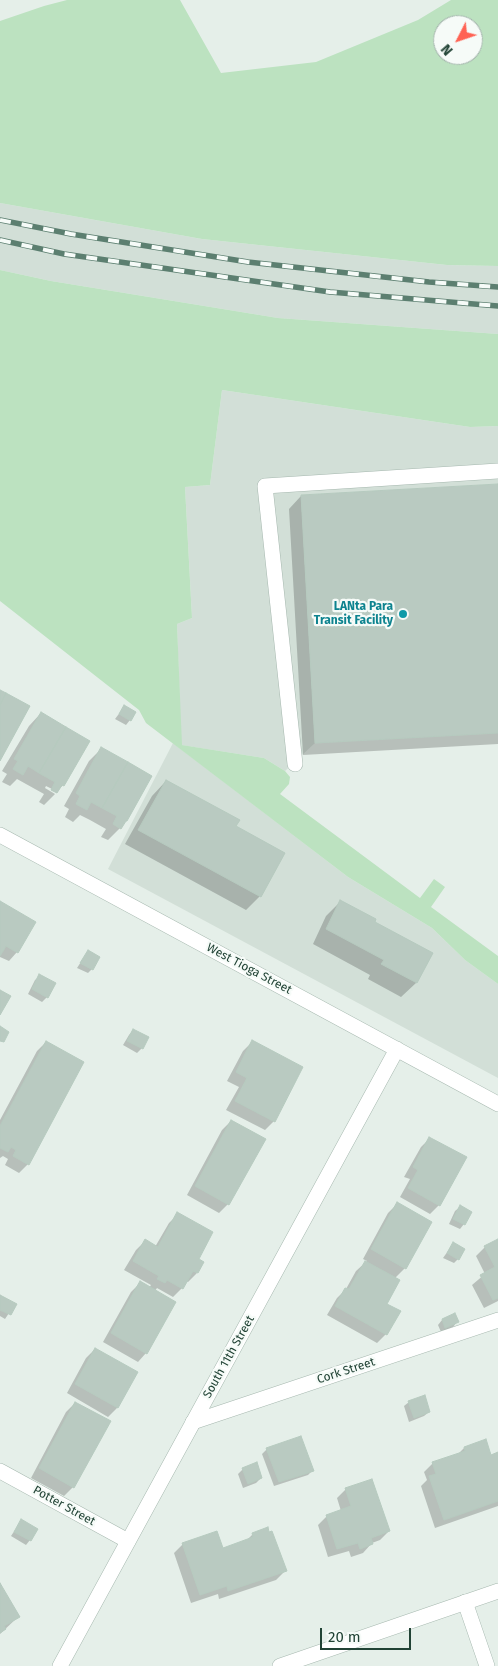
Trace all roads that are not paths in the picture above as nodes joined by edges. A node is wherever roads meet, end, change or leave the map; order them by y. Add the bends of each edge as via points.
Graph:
1 (498, 471) edge
2 (295, 764) dead end
3 (0, 835) edge
4 (397, 1049) junction
5 (498, 1104) edge
6 (498, 1320) edge
7 (193, 1422) junction
8 (0, 1471) edge
9 (128, 1541) junction
10 (498, 1591) edge
11 (466, 1602) junction
12 (60, 1666) edge
13 (280, 1666) edge
14 (487, 1666) edge

1 - 2 street via 265,486
3 - 4 street, West Tioga Street
4 - 5 street, West Tioga Street
4 - 7 street, South 11th Street
6 - 7 street, Cork Street
7 - 9 street, South 11th Street
8 - 9 street, Potter Street
9 - 12 street, South 11th Street
10 - 11 street
11 - 13 street
11 - 14 street

